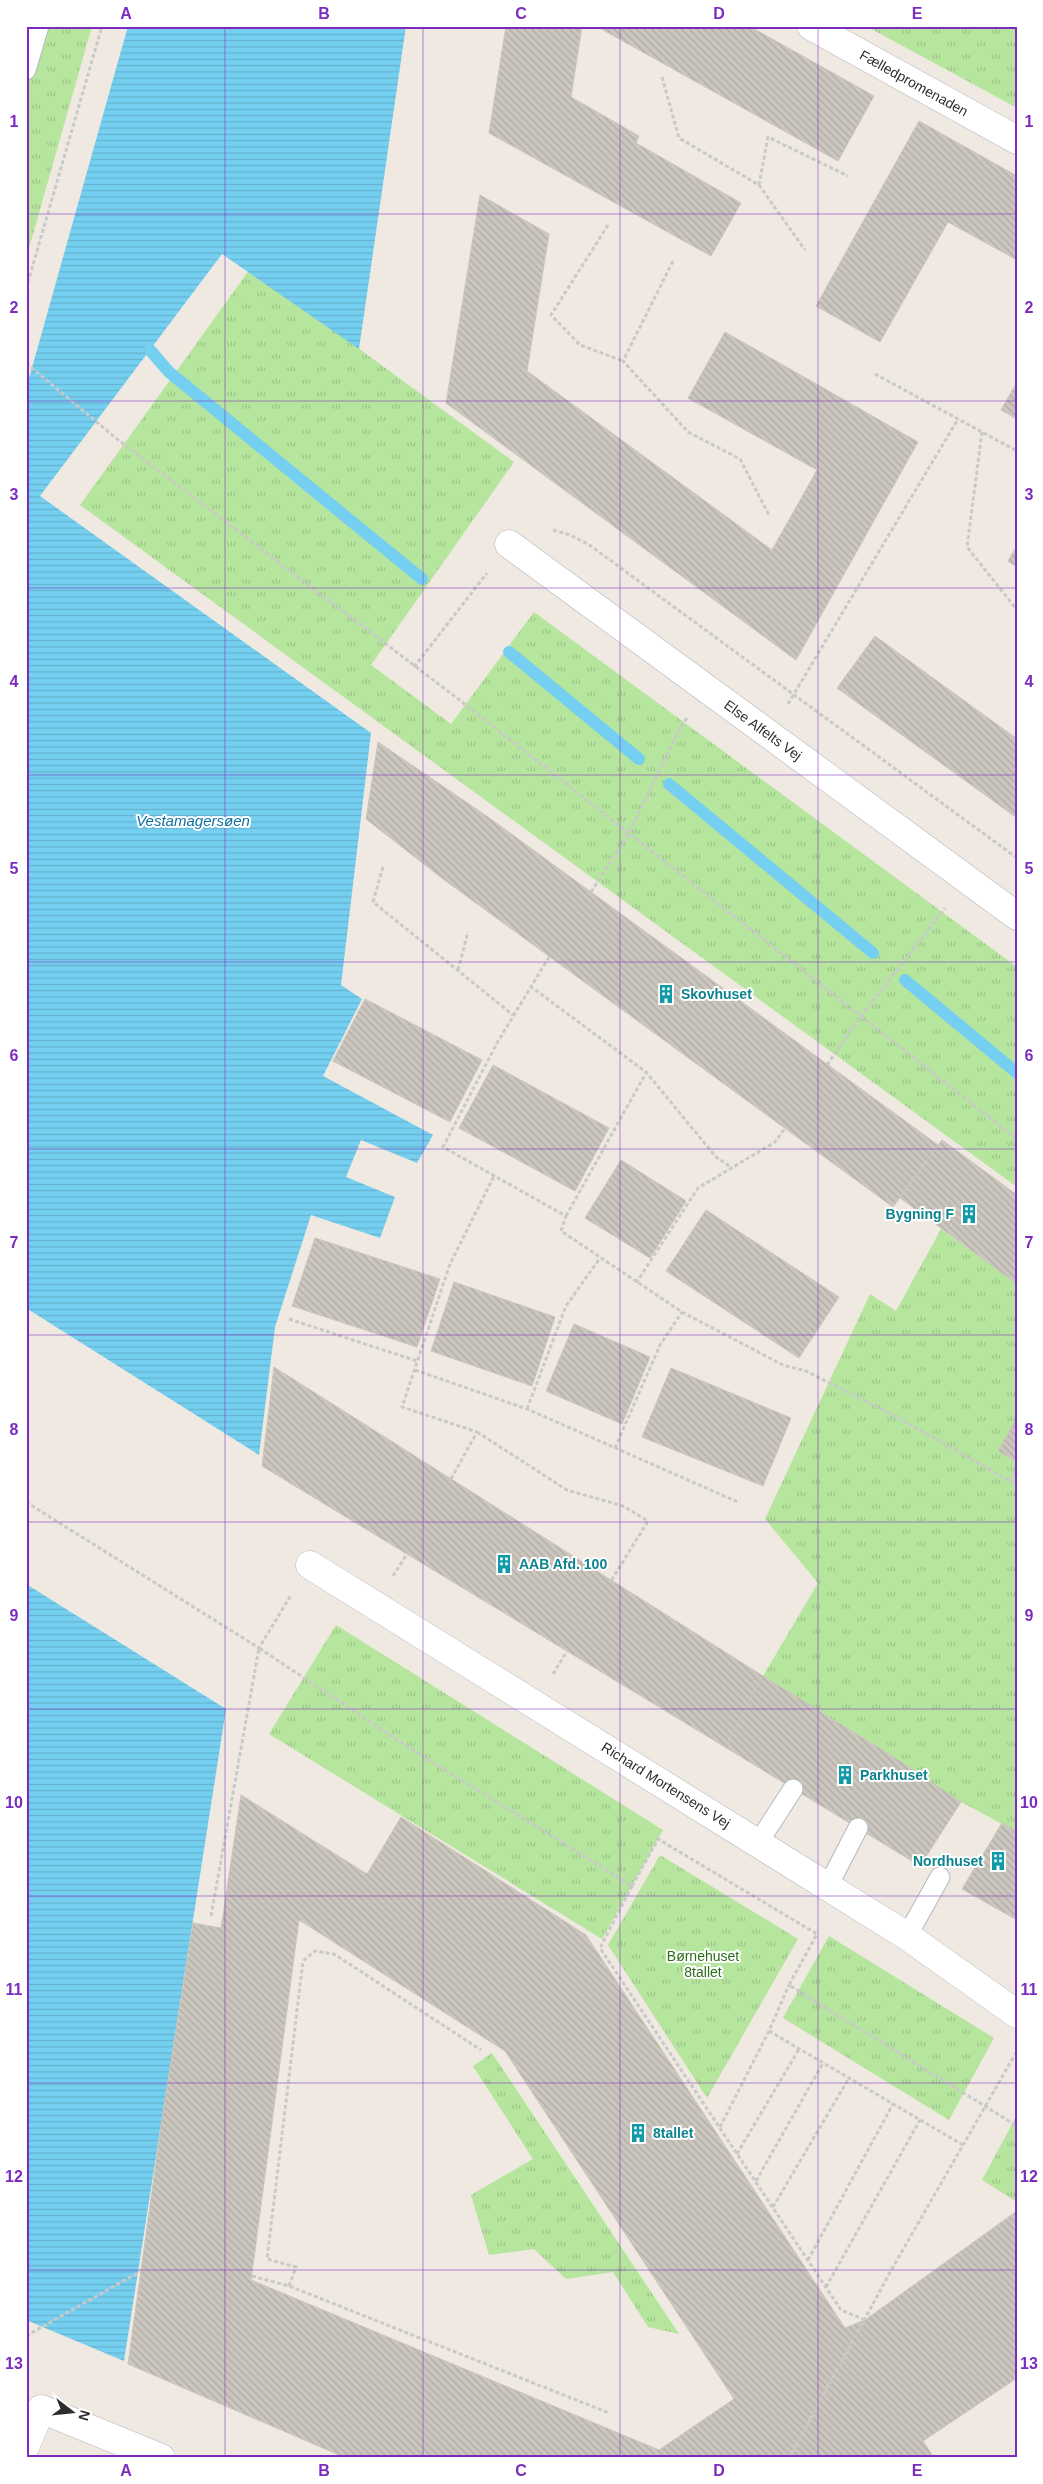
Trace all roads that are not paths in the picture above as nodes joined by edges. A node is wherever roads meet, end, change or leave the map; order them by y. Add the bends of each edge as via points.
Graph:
1 (39, 26) edge
2 (812, 26) edge
3 (26, 70) edge
4 (1017, 140) edge
5 (509, 544) road end
6 (1017, 916) edge
7 (310, 1565) road end
8 (793, 1789) dead end
9 (858, 1828) dead end
10 (758, 1843) junction
11 (940, 1877) dead end
12 (828, 1886) junction
13 (907, 1936) junction
14 (1017, 2014) edge
15 (26, 2445) edge
16 (161, 2458) edge

1 - 3 lane
2 - 4 street, Fælledpromenaden
5 - 6 street, Else Alfelts Vej
7 - 10 street, Richard Mortensens Vej
8 - 10 lane
9 - 12 lane
10 - 12 street, Richard Mortensens Vej
11 - 13 lane
12 - 13 street, Richard Mortensens Vej
13 - 14 street, Richard Mortensens Vej
15 - 16 street via 41,2409

